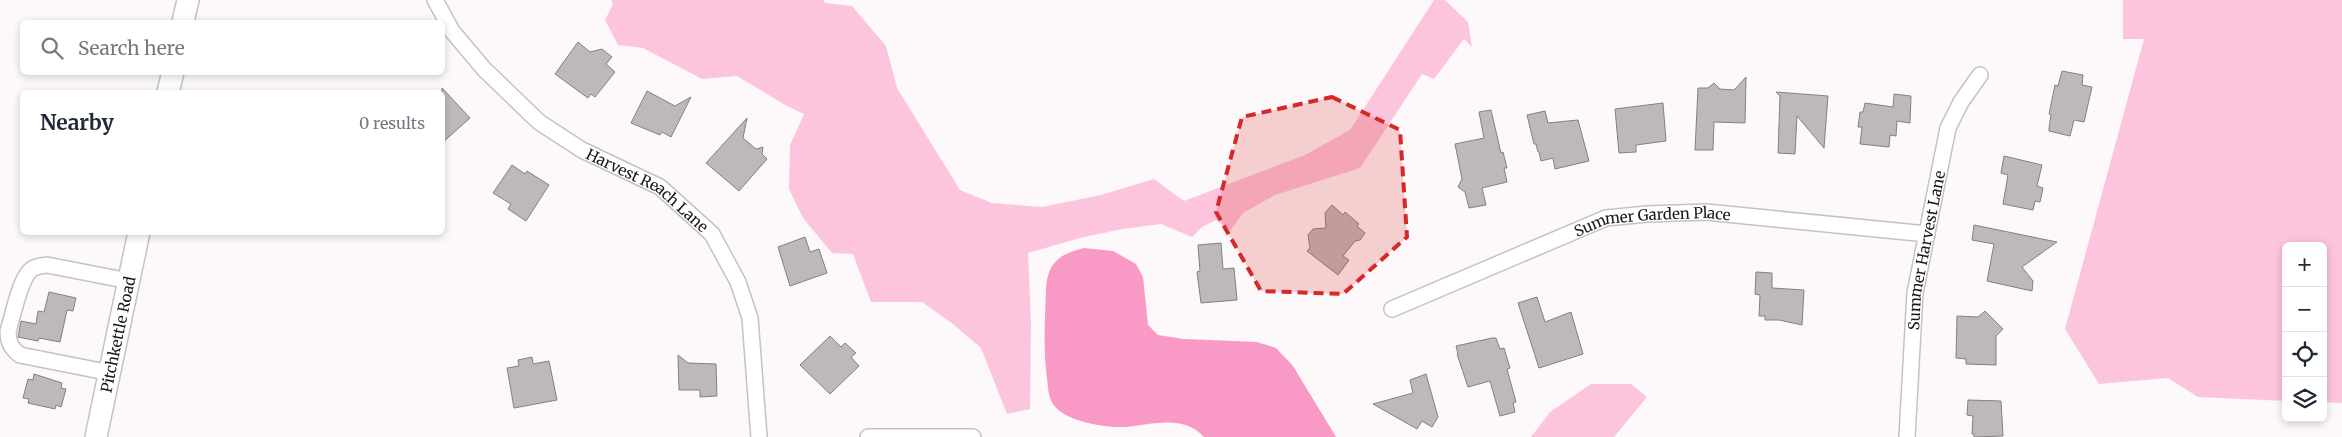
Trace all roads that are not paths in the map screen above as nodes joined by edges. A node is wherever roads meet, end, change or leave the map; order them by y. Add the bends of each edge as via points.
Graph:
1 (188, 0) edge
2 (435, 0) edge
3 (183, 20) edge
4 (171, 75) edge
5 (1980, 75) dead end
6 (168, 90) edge
7 (1927, 234) junction
8 (138, 235) edge
9 (129, 281) junction
10 (1392, 309) dead end
11 (111, 373) junction
12 (96, 437) edge
13 (759, 437) edge
14 (868, 437) edge
15 (973, 437) edge
16 (1907, 437) edge

1 - 3 main road
2 - 13 street, Harvest Reach Lane via 452,31 484,69 539,122 582,150 660,187 712,234 738,282 750,318
4 - 6 main road
5 - 7 street, Summer Harvest Lane via 1960,102 1948,128
7 - 10 street, Summer Garden Place via 1706,212 1606,218
7 - 16 street, Summer Harvest Lane via 1915,292
8 - 9 main road, Pitchkettle Road
9 - 11 main road, Pitchkettle Road
9 - 11 street via 39,266 25,276 8,331 8,341 20,354
11 - 12 main road, Pitchkettle Road
14 - 15 street

